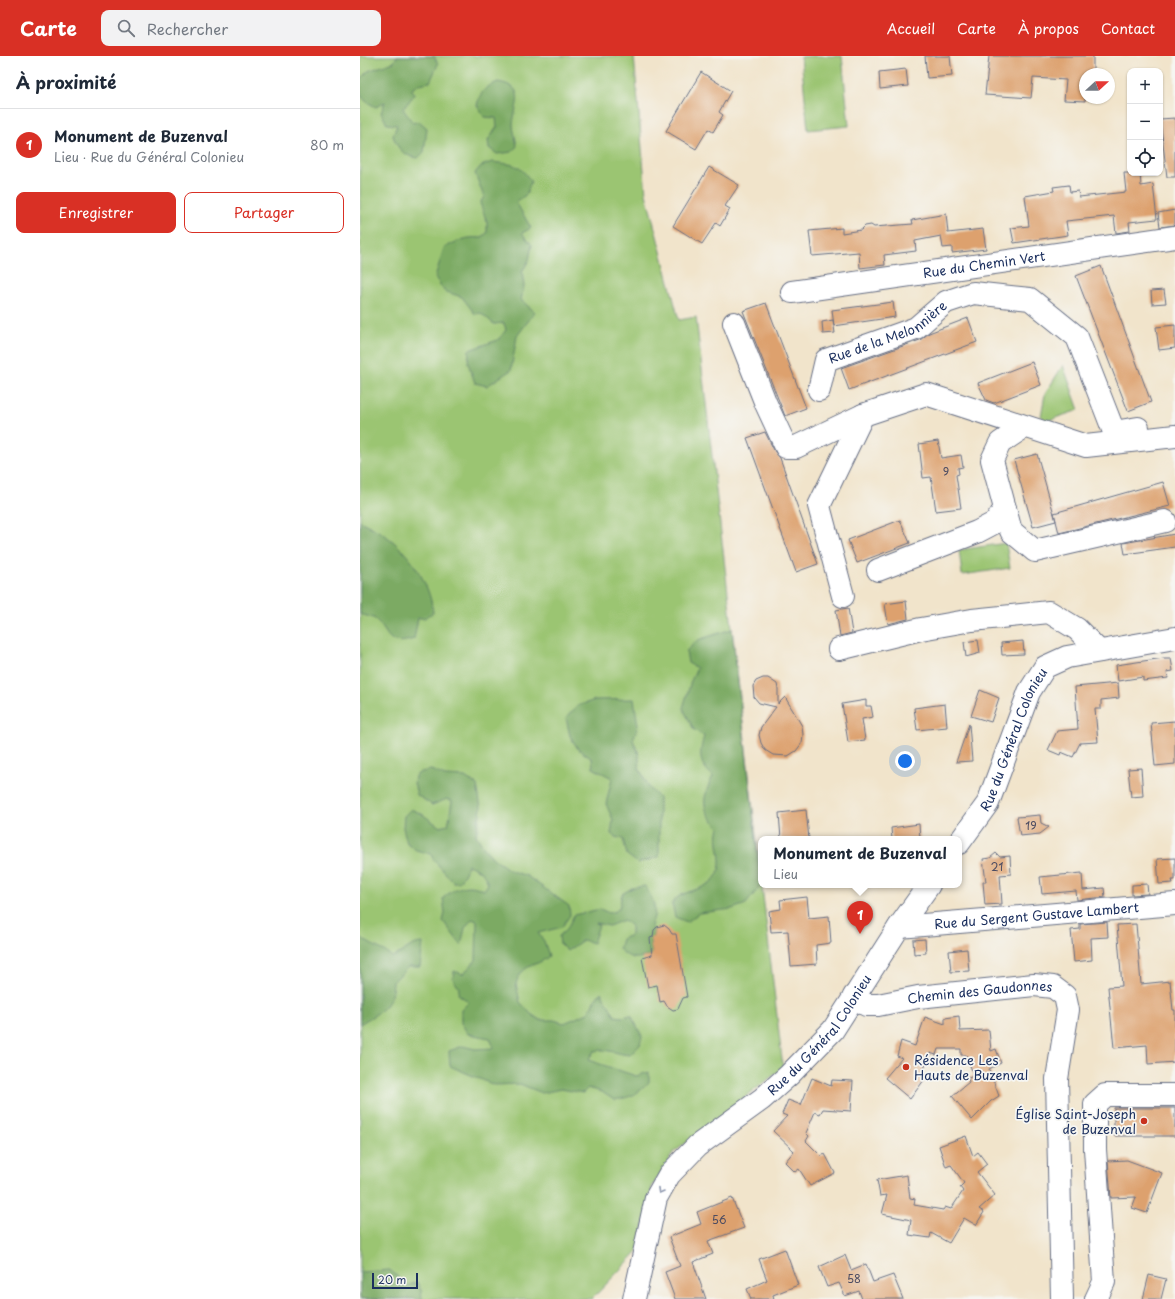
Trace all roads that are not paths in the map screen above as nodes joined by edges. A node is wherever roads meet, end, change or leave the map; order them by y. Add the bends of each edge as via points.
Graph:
1 (1175, 237) edge
2 (792, 292) dead end
3 (734, 323) dead end
4 (819, 390) dead end
5 (863, 415) junction
6 (1175, 422) edge
7 (1024, 427) junction
8 (1175, 436) edge
9 (1115, 437) junction
10 (1005, 508) junction
11 (1165, 521) dead end
12 (878, 570) dead end
13 (843, 596) dead end
14 (1175, 638) edge
15 (839, 649) dead end
16 (1099, 651) junction
17 (962, 839) edge
18 (927, 888) edge
19 (1175, 904) edge
20 (899, 927) junction
21 (854, 996) junction
22 (1175, 1095) edge
23 (634, 1299) edge
24 (1062, 1299) edge
25 (1096, 1299) edge

1 - 2 street, Rue du Chemin Vert
3 - 5 street via 786,447 796,447
4 - 9 street, Rue de la Melonnière via 826,360 916,328 946,302 973,293 1030,298 1077,337
5 - 7 street via 926,394
5 - 13 street via 819,506
6 - 9 street
7 - 9 street via 1086,446
7 - 10 street via 1000,443 992,460
8 - 9 street
10 - 11 street via 1011,531 1035,551
10 - 12 street via 996,522 977,532
14 - 16 street, Rue du Général Colonieu
15 - 16 street via 921,629 972,620 1049,612 1077,629
16 - 17 street, Rue du Général Colonieu via 1067,657 1045,667 1029,692 988,803
18 - 20 street, Rue du Général Colonieu
19 - 20 street, Rue du Sergent Gustave Lambert
20 - 21 street, Rue du Général Colonieu
21 -> 23 street, Rue du Général Colonieu via 832,1030 789,1075 762,1099 697,1146 669,1175 656,1198
21 - 24 street, Chemin des Gaudonnes via 866,1005 878,1005 918,997 1034,985 1053,987 1065,996 1068,1010 1057,1079
22 - 25 street via 1105,1095 1095,1104 1095,1149 1104,1282

